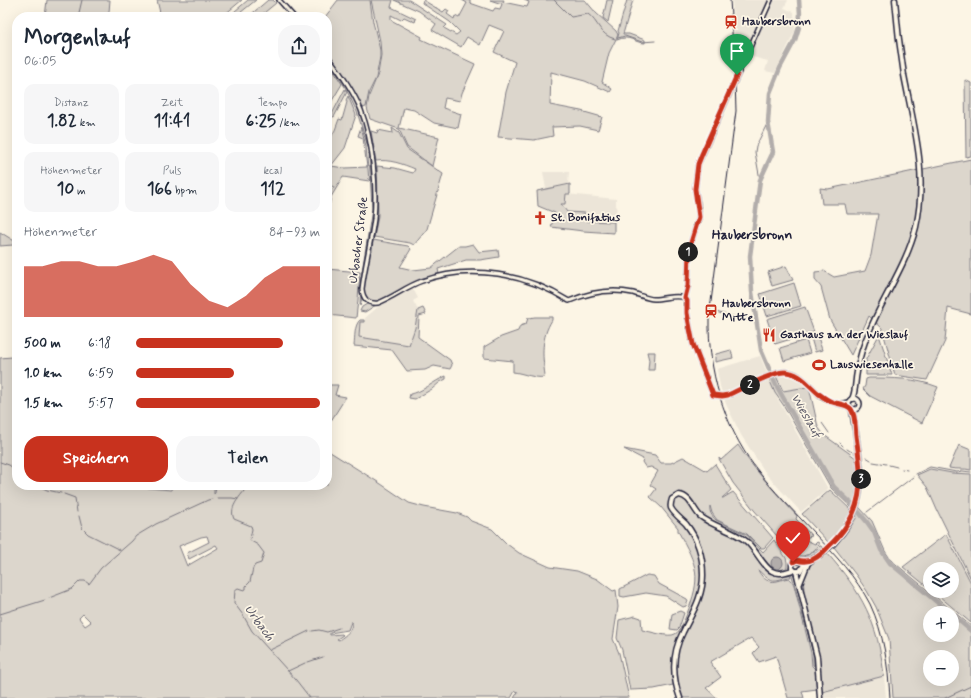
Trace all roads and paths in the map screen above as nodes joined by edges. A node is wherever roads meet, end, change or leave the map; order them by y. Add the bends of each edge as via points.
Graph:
1 (279, 0) edge
2 (771, 0) edge
3 (895, 0) edge
4 (290, 12) edge
5 (332, 63) edge
6 (685, 298) junction
7 (855, 388) junction
8 (857, 400) junction
9 (851, 406) junction
10 (810, 561) junction
11 (802, 564) junction
12 (795, 569) junction
13 (800, 584) junction
14 (680, 698) edge
15 (820, 698) edge

1 - 4 street
2 - 6 street via 698,164 695,189 699,217 689,249 688,286
3 - 7 main road via 904,75 919,152 919,212 911,244 868,333
5 - 6 street, Urbacher Straße via 358,102 368,133 375,204 362,289 365,299 370,303 378,303 413,284 439,276 463,273 510,276 545,287 569,301 588,294 611,291 633,293 652,299 682,296
6 - 9 street via 693,344 713,395 728,395 784,372 797,374 826,399
7 - 8 main road
7 - 9 main road
8 - 9 main road
8 - 9 main road via 859,406
9 - 10 main road, bridge via 861,467 858,500 847,526 834,543
10 - 11 main road
10 - 13 main road
11 - 12 main road
11 - 12 main road via 793,562
12 - 13 main road
12 - 14 main road via 775,573 766,567 746,541 705,519 686,497 674,497 671,507 696,540 702,557 703,575 700,599 679,642 675,657 674,668
13 - 15 main road via 817,656

